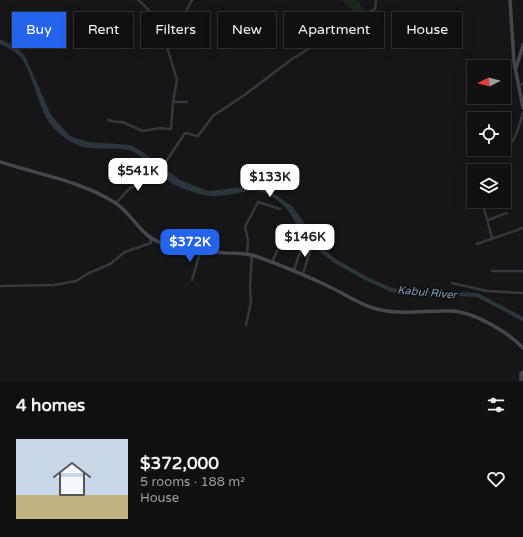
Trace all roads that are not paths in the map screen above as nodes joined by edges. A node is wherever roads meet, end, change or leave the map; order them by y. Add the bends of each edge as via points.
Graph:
1 (138, 0) edge
2 (192, 0) edge
3 (376, 0) edge
4 (510, 0) edge
5 (150, 12) edge
6 (186, 12) edge
7 (523, 45) edge
8 (167, 48) edge
9 (516, 69) junction
10 (523, 83) edge
11 (519, 86) junction
12 (173, 102) junction
13 (187, 102) dead end
14 (523, 108) edge
15 (523, 114) edge
16 (108, 120) dead end
17 (511, 142) edge
18 (0, 162) edge
19 (116, 203) junction
20 (484, 208) edge
21 (280, 209) dead end
22 (507, 213) dead end
23 (488, 220) junction
24 (289, 225) dead end
25 (523, 228) edge
26 (150, 236) junction
27 (492, 238) junction
28 (317, 242) dead end
29 (302, 243) dead end
30 (478, 244) dead end
31 (201, 250) junction
32 (247, 254) junction
33 (252, 255) junction
34 (272, 263) junction
35 (294, 270) junction
36 (523, 271) edge
37 (492, 272) dead end
38 (304, 274) junction
39 (192, 280) dead end
40 (452, 283) dead end
41 (0, 286) edge
42 (523, 293) edge
43 (246, 325) dead end
44 (523, 348) edge
45 (523, 372) edge
46 (521, 381) edge

1 - 5 street
2 - 6 street
3 - 19 street via 375,9 370,12 367,28 342,29 292,59 213,116 198,136 185,133 158,175 130,188
4 - 9 main road
7 - 9 main road
8 - 12 street via 177,80
9 - 11 main road
10 - 11 street
11 - 14 main road
12 - 13 street
12 - 16 street via 172,129 143,131 122,122
15 - 17 street
18 - 19 main road via 85,188
19 - 26 main road
20 - 23 street
21 - 32 street via 258,202 246,227
22 - 23 street
23 - 27 street
24 - 34 street
25 - 27 street
26 - 31 main road via 159,242
26 - 41 street via 151,243 125,252 110,264 76,281 54,285
27 - 30 street
28 - 38 street via 311,248
29 - 35 street
31 - 32 main road
31 - 39 street
32 - 33 main road
33 - 34 main road
33 - 43 street via 251,302
34 - 35 main road
35 - 38 main road
36 - 37 street
38 - 44 main road via 357,302 375,308 402,312 453,311 477,318 506,334
40 - 42 street via 487,291
45 - 46 main road

